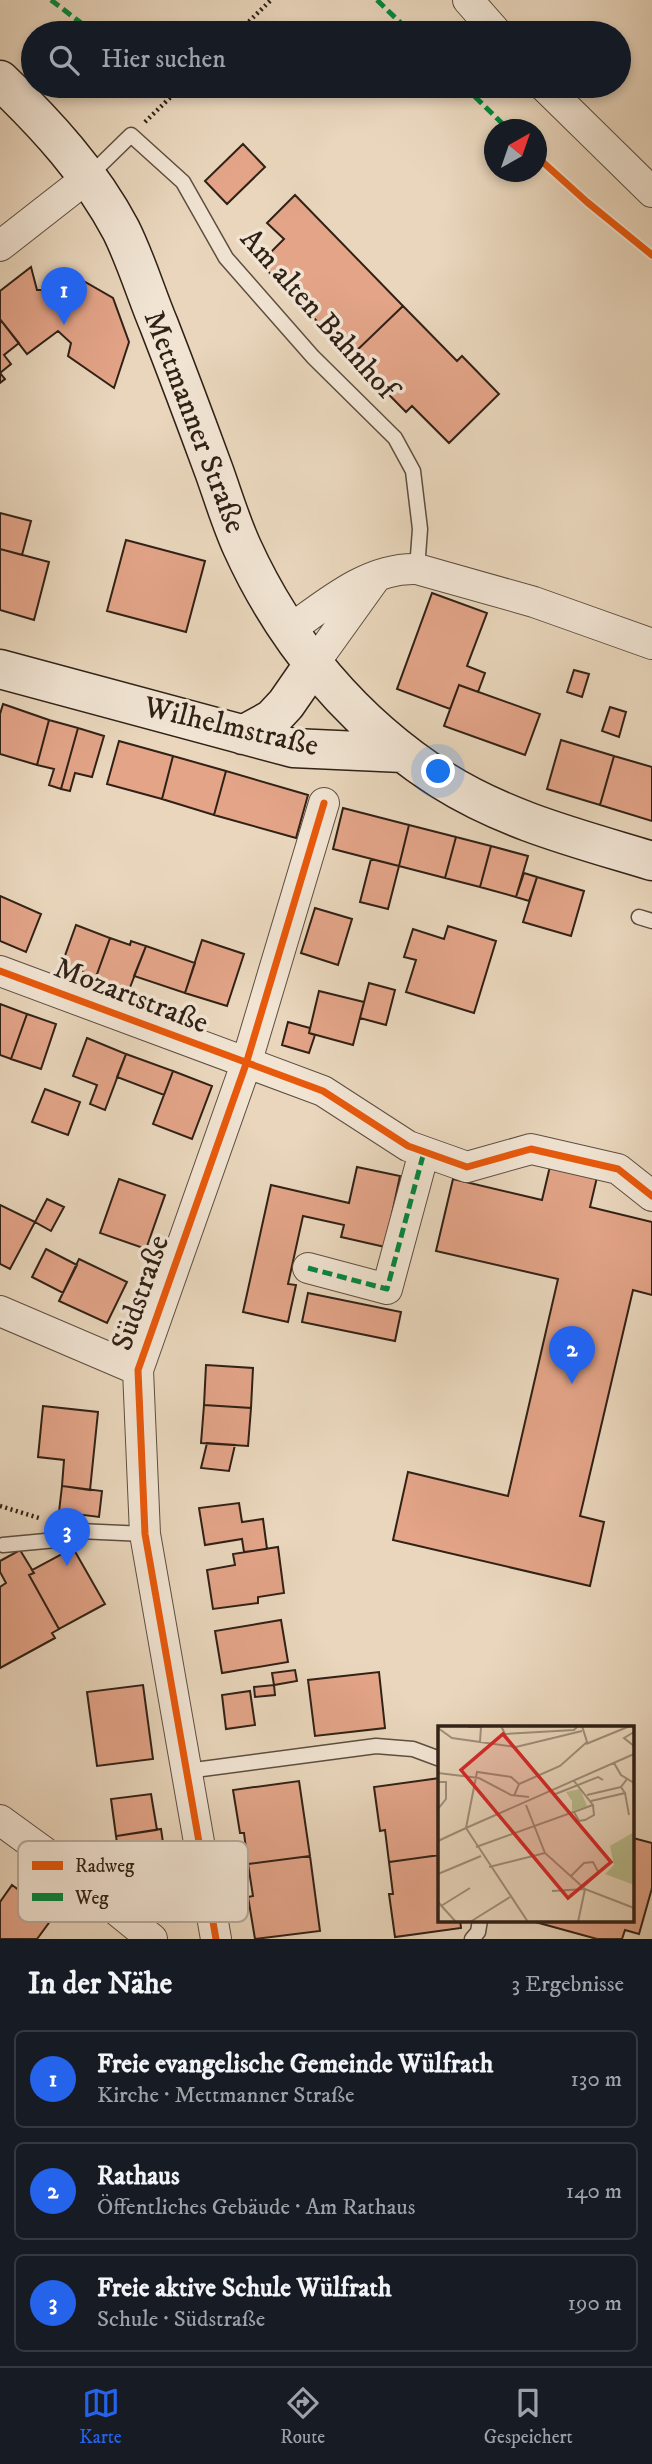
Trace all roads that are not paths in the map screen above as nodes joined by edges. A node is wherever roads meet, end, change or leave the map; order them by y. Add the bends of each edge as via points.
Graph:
1 (468, 0) edge
2 (486, 21) edge
3 (0, 80) edge
4 (556, 98) edge
5 (87, 178) junction
6 (652, 192) edge
7 (0, 246) edge
8 (417, 569) junction
9 (377, 576) junction
10 (288, 631) junction
11 (652, 644) edge
12 (313, 665) junction
13 (0, 669) edge
14 (243, 735) junction
15 (403, 752) junction
16 (324, 803) dead end
17 (652, 861) edge
18 (0, 971) edge
19 (246, 1064) junction
20 (424, 1152) junction
21 (652, 1196) edge
22 (307, 1268) dead end
23 (0, 1311) edge
24 (138, 1370) junction
25 (145, 1534) junction
26 (3, 1545) dead end
27 (438, 1758) edge
28 (187, 1771) junction
29 (0, 1820) edge
30 (29, 1841) edge
31 (199, 1841) edge
32 (131, 1922) edge
33 (480, 1922) edge
34 (152, 1939) edge
35 (472, 1939) edge

1 - 2 street
3 - 5 main road, Mettmanner Straße via 51,131
4 - 6 street
5 - 7 street
5 - 8 lane, Am alten Bahnhof via 131,135 183,182 226,258 313,357 394,438 413,471 420,529
5 - 10 main road, Mettmanner Straße via 122,232 241,545
8 - 9 street via 398,568
8 - 11 street via 534,602
9 - 10 street via 341,594
9 - 12 street
10 - 12 main road, Mettmanner Straße
12 - 14 main road via 272,719
12 - 15 main road, Mettmanner Straße
13 - 14 main road, Wilhelmstraße
14 - 15 main road, Wilhelmstraße via 293,748
15 - 17 main road via 472,797 525,822
16 - 19 street, Südstraße
18 - 19 street, Mozartstraße
19 - 20 street, Mozartstraße via 323,1091
19 - 24 street, Südstraße
20 - 21 street, Mozartstraße via 467,1167 531,1149 618,1169
20 - 22 street via 387,1289
23 - 24 street
24 - 25 street, Südstraße
25 - 26 lane via 78,1531 67,1539
25 - 28 street, Südstraße
27 - 28 lane via 413,1749 376,1746
28 - 31 street, Südstraße
29 - 30 street
32 - 34 street
33 - 35 lane

